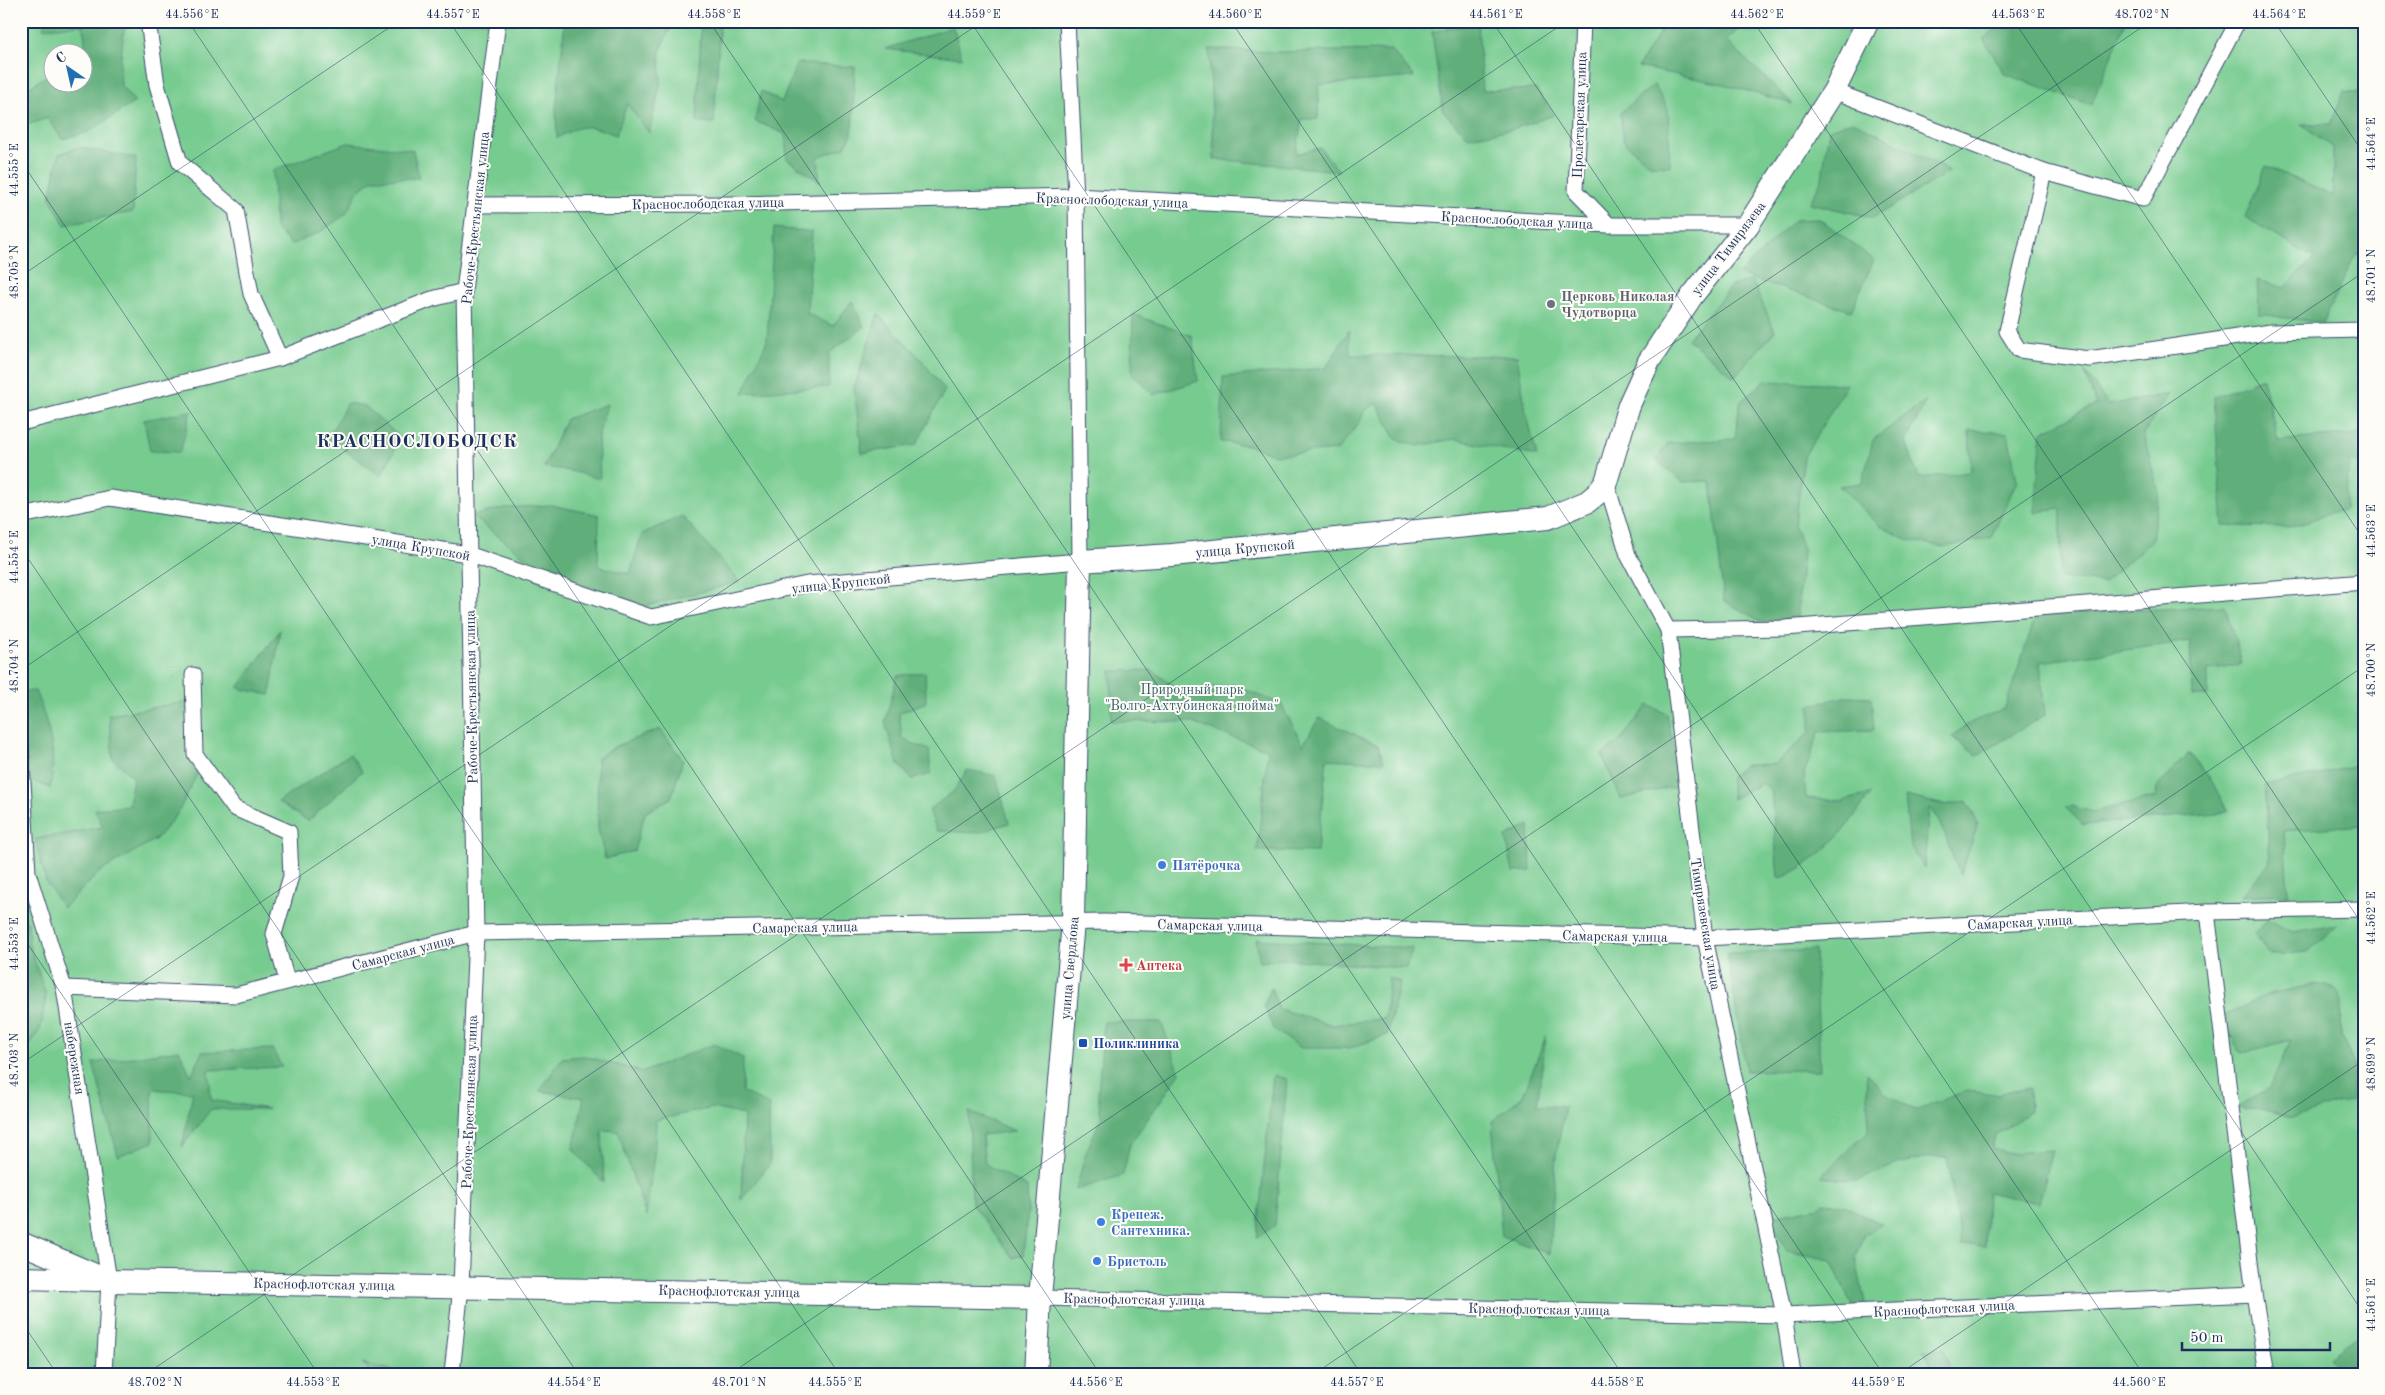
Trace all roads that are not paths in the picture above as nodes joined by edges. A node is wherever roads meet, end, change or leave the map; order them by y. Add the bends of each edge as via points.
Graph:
1 (148, 21) edge
2 (498, 21) edge
3 (1067, 21) edge
4 (1583, 21) edge
5 (1868, 21) edge
6 (2238, 21) edge
7 (1834, 91) junction
8 (2044, 172) junction
9 (1076, 196) junction
10 (476, 205) junction
11 (1609, 225) junction
12 (1748, 225) junction
13 (464, 291) junction
14 (2364, 330) edge
15 (280, 358) junction
16 (21, 423) edge
17 (1606, 482) junction
18 (21, 516) edge
19 (468, 554) junction
20 (1080, 561) junction
21 (2364, 582) edge
22 (1668, 630) junction
23 (193, 674) dead end
24 (21, 745) edge
25 (2364, 909) edge
26 (2207, 912) junction
27 (1073, 922) junction
28 (476, 933) junction
29 (1705, 938) junction
30 (287, 982) junction
31 (64, 988) junction
32 (21, 1243) edge
33 (21, 1278) edge
34 (109, 1281) junction
35 (460, 1286) junction
36 (2254, 1294) junction
37 (1040, 1298) junction
38 (1784, 1315) junction
39 (104, 1374) edge
40 (452, 1374) edge
41 (1036, 1374) edge
42 (1792, 1374) edge
43 (2267, 1374) edge

1 - 15 street via 157,85 180,163 236,210 250,294
2 - 10 street, Рабоче-Крестьянская улица
3 - 9 street
4 - 11 street, Пролетарская улица via 1576,191
5 - 7 street, улица Тимирязева
6 - 8 street via 2143,199
7 - 8 street
7 - 12 street, улица Тимирязева
8 - 14 street via 2007,331 2019,350 2088,359 2271,332
9 - 10 street, Краснослободская улица via 738,204
9 - 11 street, Краснослободская улица
9 - 20 street
10 - 13 street, Рабоче-Крестьянская улица
11 - 12 street, Краснослободская улица
12 - 17 street, улица Тимирязева via 1692,296 1649,361 1629,405
13 - 15 street via 432,299
13 - 19 street, Рабоче-Крестьянская улица
15 - 16 street
17 - 20 street, улица Крупской via 1587,502 1548,518
17 - 22 street, Тимирязевская улица via 1628,555
18 - 19 street, улица Крупской via 110,498
19 - 20 street, улица Крупской via 651,617 807,584
19 - 28 street, Рабоче-Крестьянская улица
20 - 27 street, улица Свердлова
21 - 22 street via 1785,628
22 - 29 street, Тимирязевская улица
23 - 30 street via 195,754 234,808 289,832 290,876 274,934
24 - 31 street, набережная via 28,873
25 - 26 street, Самарская улица
26 - 29 street, Самарская улица
26 - 36 street
27 - 28 street, Самарская улица
27 - 29 street, Самарская улица
27 - 37 street, улица Свердлова
28 - 30 street, Самарская улица
28 - 35 street, Рабоче-Крестьянская улица
29 - 38 street, Тимирязевская улица
30 - 31 street, Самарская улица via 236,994
31 - 34 street, набережная
32 - 34 street, Краснофлотская улица
33 - 34 street
34 - 35 street, Краснофлотская улица
34 - 39 street, набережная
35 - 37 street, Краснофлотская улица
35 - 40 street, Рабоче-Крестьянская улица
36 - 38 street, Краснофлотская улица
36 - 43 street
37 - 38 street, Краснофлотская улица
37 - 41 street, улица Свердлова
38 - 42 street, Тимирязевская улица

